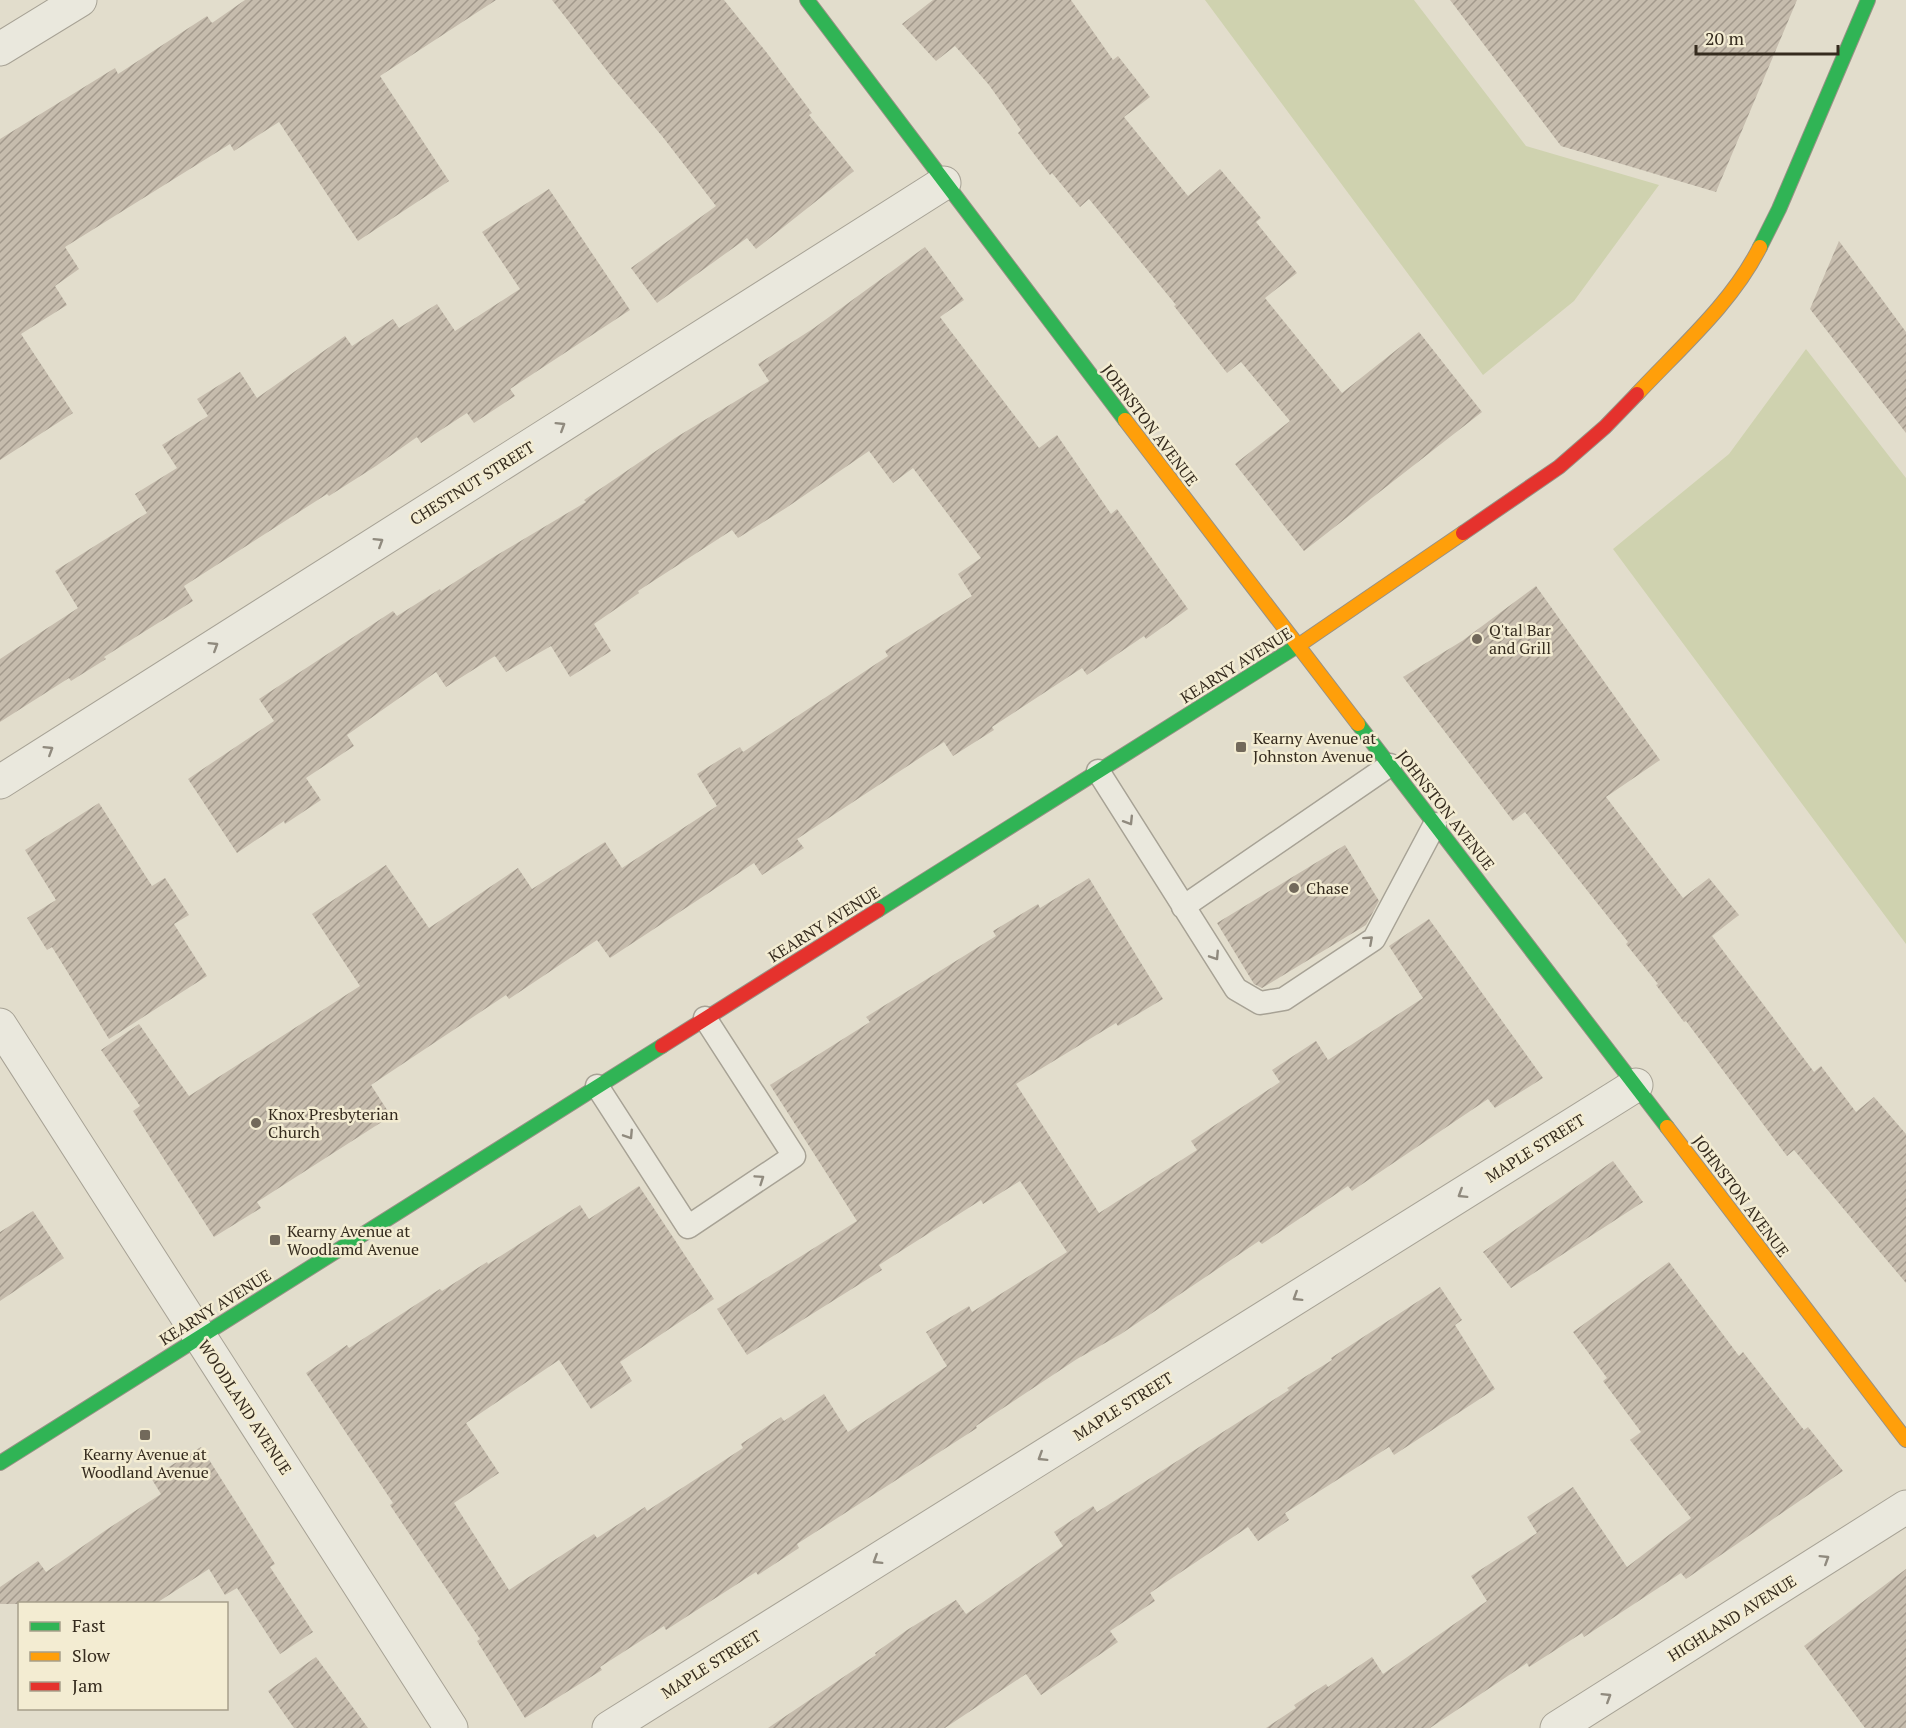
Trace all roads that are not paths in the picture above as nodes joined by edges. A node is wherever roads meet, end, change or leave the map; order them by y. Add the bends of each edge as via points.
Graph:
1 (80, 0) edge
2 (807, 0) edge
3 (1868, 0) edge
4 (0, 49) edge
5 (944, 183) junction
6 (1299, 645) junction
7 (1389, 765) junction
8 (1098, 771) junction
9 (0, 782) edge
10 (1435, 824) junction
11 (1183, 907) junction
12 (705, 1018) junction
13 (0, 1025) edge
14 (1636, 1085) junction
15 (597, 1086) junction
16 (200, 1337) junction
17 (1906, 1440) edge
18 (0, 1463) edge
19 (1906, 1507) edge
20 (451, 1728) edge
21 (609, 1728) edge
22 (1557, 1728) edge

1 - 4 street
2 - 5 main road, JOHNSTON AVENUE
3 - 6 main road, KEARNY AVENUE via 1767,235 1740,280 1708,318 1605,427 1558,467
5 - 6 main road, JOHNSTON AVENUE
9 -> 5 street, CHESTNUT STREET
6 - 7 main road, JOHNSTON AVENUE
6 - 8 main road, KEARNY AVENUE
7 - 10 main road, JOHNSTON AVENUE
7 - 11 lane
8 -> 11 lane
8 - 12 main road, KEARNY AVENUE
11 -> 10 lane via 1236,989 1260,1003 1284,999 1374,939
10 - 14 main road, JOHNSTON AVENUE
12 - 15 main road, KEARNY AVENUE
15 -> 12 lane via 688,1227 794,1156
13 - 16 street, WOODLAND AVENUE
14 - 17 main road, JOHNSTON AVENUE
14 -> 21 street, MAPLE STREET
15 - 16 main road, KEARNY AVENUE
16 - 18 main road, KEARNY AVENUE
16 - 20 street, WOODLAND AVENUE
22 -> 19 street, HIGHLAND AVENUE

